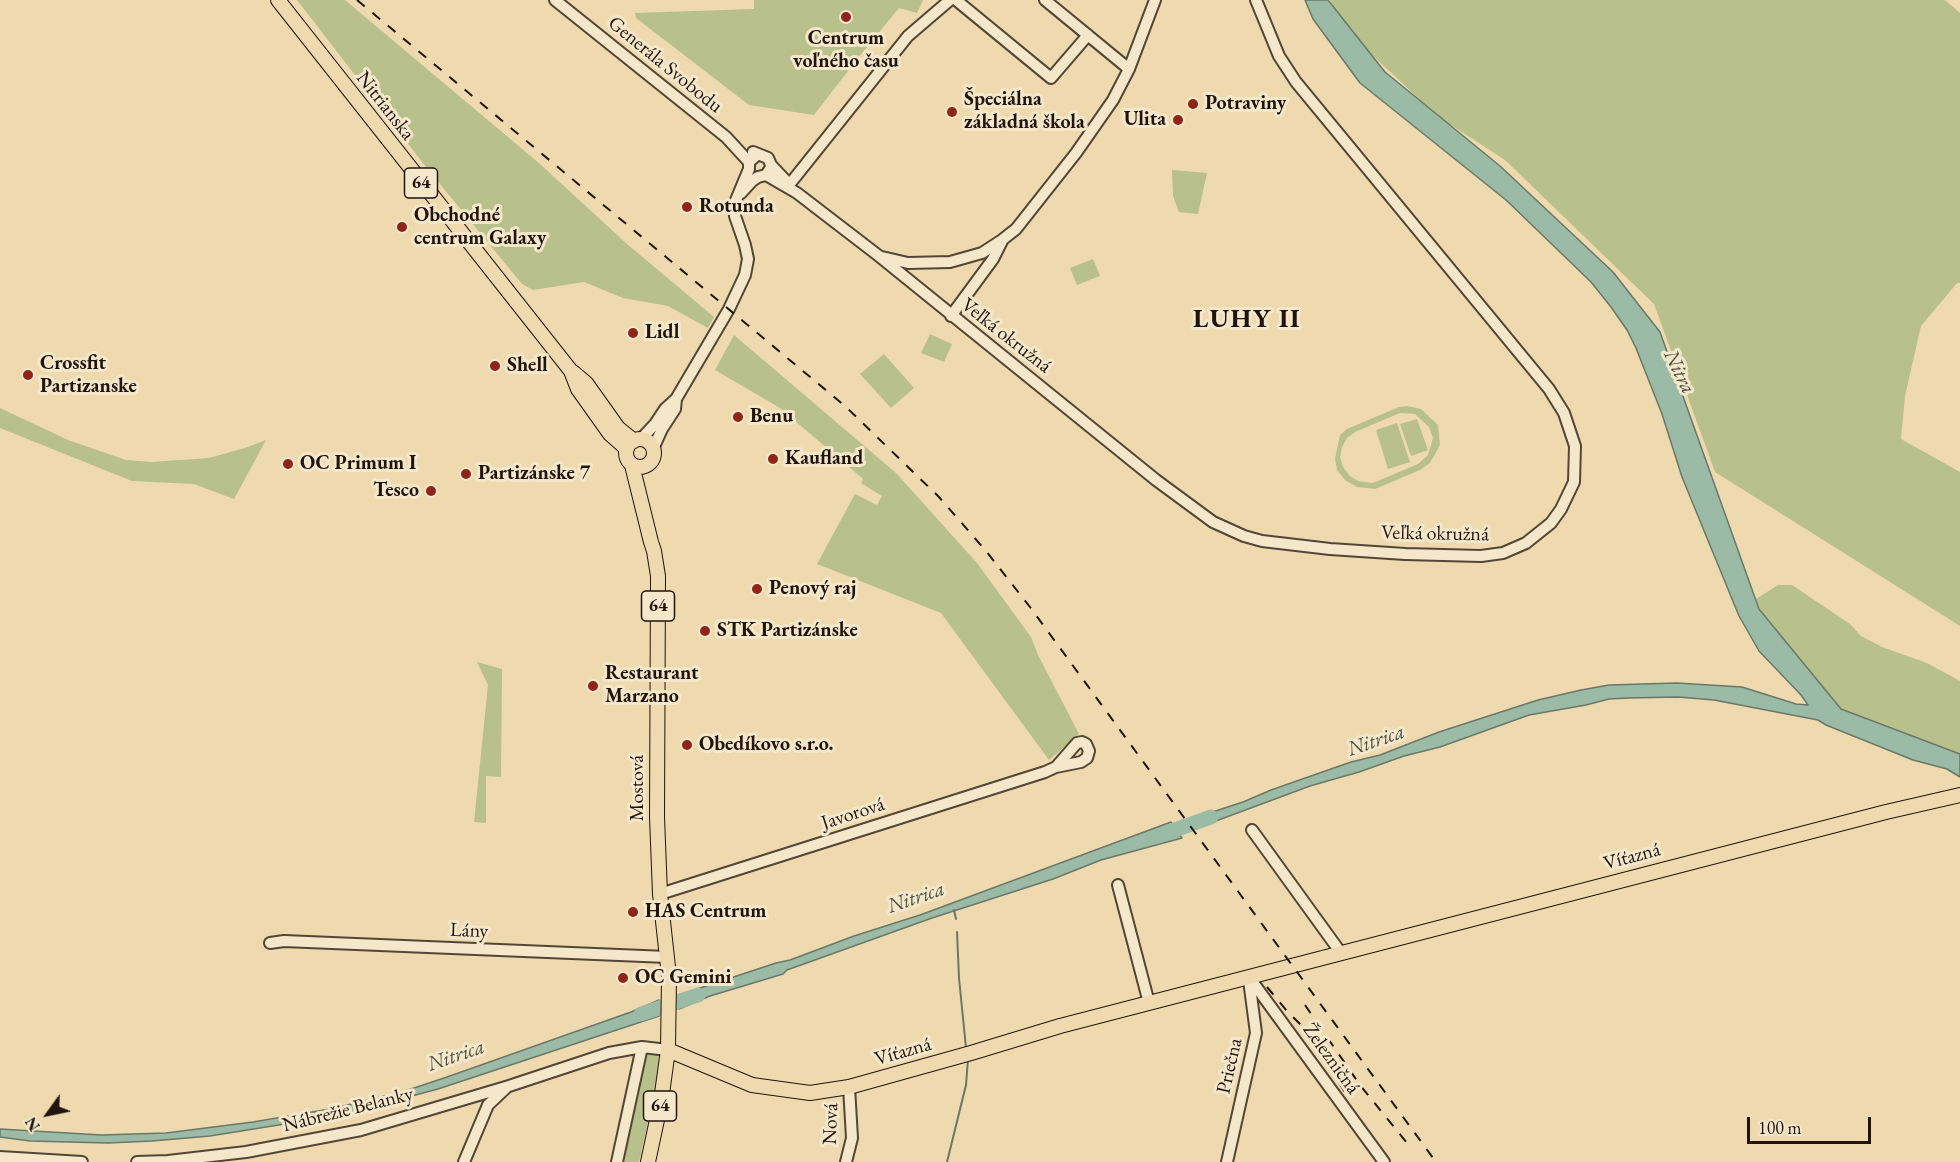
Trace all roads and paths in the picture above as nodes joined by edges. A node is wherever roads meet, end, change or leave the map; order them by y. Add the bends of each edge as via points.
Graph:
1 (278, 0) edge
2 (555, 0) edge
3 (950, 0) edge
4 (956, 0) edge
5 (1045, 0) edge
6 (1155, 0) edge
7 (1256, 0) edge
8 (1088, 35) junction
9 (1130, 69) junction
10 (752, 162) junction
11 (765, 172) junction
12 (793, 189) junction
13 (734, 204) junction
14 (1002, 240) junction
15 (879, 256) junction
16 (951, 316) junction
17 (676, 399) junction
18 (634, 443) junction
19 (653, 449) junction
20 (638, 465) junction
21 (1056, 766) dead end
22 (1960, 795) edge
23 (1252, 830) dead end
24 (1118, 885) dead end
25 (660, 894) junction
26 (270, 943) dead end
27 (1341, 953) junction
28 (667, 957) junction
29 (1249, 977) junction
30 (1149, 1003) junction
31 (642, 1047) junction
32 (668, 1050) junction
33 (509, 1086) junction
34 (849, 1087) junction
35 (0, 1157) edge
36 (82, 1162) edge
37 (137, 1162) edge
38 (464, 1162) edge
39 (617, 1162) edge
40 (648, 1162) edge
41 (846, 1162) edge
42 (1227, 1162) edge
43 (1384, 1162) edge

1 - 18 main road, Nitrianska / 64 via 571,371 578,389 610,434
2 - 10 street, Generála Svobodu
3 - 12 street via 908,36
4 - 8 street via 1051,78
5 - 8 street
6 - 9 street
7 - 16 street, Veľká okružná via 1296,82 1549,389 1564,413 1575,446 1574,482 1551,523 1526,543 1503,553 1481,556 1330,549 1244,536 1194,510
8 - 9 street
9 - 14 street via 1076,153 1016,229
10 - 11 street via 752,174
10 - 11 street via 768,158
10 - 13 street
11 - 12 street
11 - 13 street
12 - 15 street
13 - 17 street via 748,259 745,275
14 - 15 street via 982,253 950,262 908,263
14 - 16 street via 993,259
15 - 16 street, Veľká okružná
17 - 18 street
17 - 19 street via 675,409
18 - 19 main road, 64 via 648,442
18 - 20 main road, 64 via 627,458
19 - 20 main road via 652,459
20 - 25 main road, Mostová / 64 via 658,576
21 - 25 street, Javorová
22 - 27 main road, Víťazná
23 - 27 street
24 - 30 street
25 - 28 main road, Mostová / 64
26 - 28 street, Lány
27 - 29 main road, Víťazná
28 - 32 main road, Mostová / 64
29 - 30 main road, Víťazná
29 - 42 street, Priečna via 1256,1033
29 - 43 street, Železničná
30 - 34 main road, Víťazná
31 - 32 street, Nábrežie Belanky
31 - 33 street, Nábrežie Belanky via 609,1053
31 - 39 street
32 - 34 main road, Víťazná via 753,1085 810,1093
32 - 40 main road, 64
33 - 37 street, Nábrežie Belanky via 361,1130 246,1152
33 - 38 street via 488,1105
34 - 41 street, Nová via 852,1138
35 - 36 street

